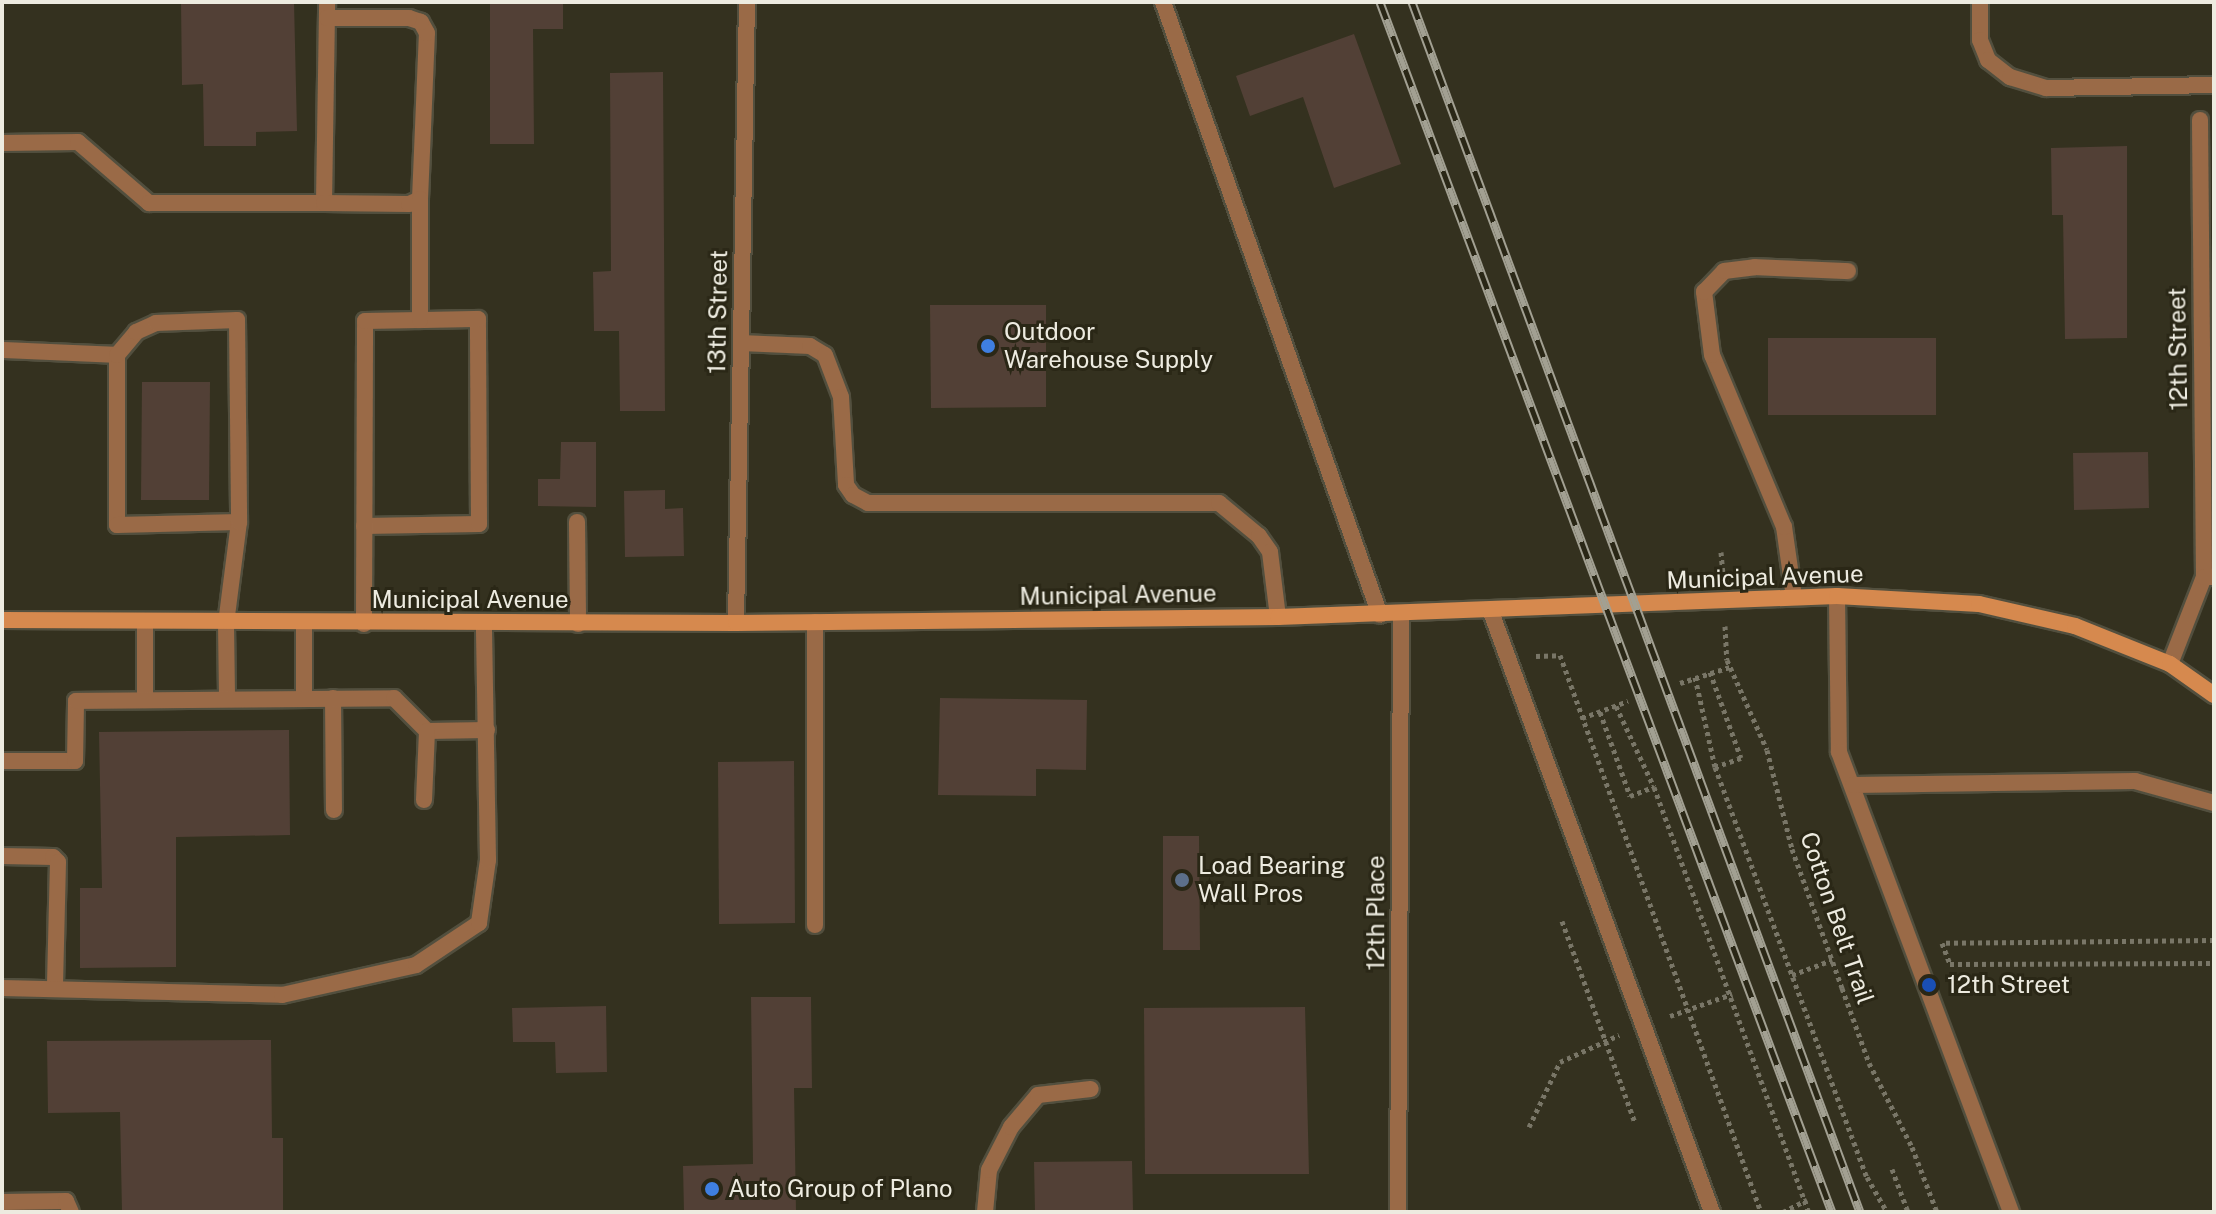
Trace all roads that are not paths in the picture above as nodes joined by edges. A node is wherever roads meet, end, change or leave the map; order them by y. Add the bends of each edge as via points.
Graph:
1 (747, 2) edge
2 (1163, 2) edge
3 (1980, 2) edge
4 (327, 10) edge
5 (2214, 85) edge
6 (2200, 120) dead end
7 (2, 143) edge
8 (420, 199) junction
9 (324, 203) junction
10 (1848, 271) dead end
11 (420, 320) junction
12 (741, 343) junction
13 (2, 350) edge
14 (117, 355) junction
15 (239, 522) junction
16 (577, 522) dead end
17 (364, 526) junction
18 (2209, 577) edge
19 (1837, 596) junction
20 (1794, 597) junction
21 (1491, 612) junction
22 (1380, 615) junction
23 (1401, 615) junction
24 (1278, 617) junction
25 (2, 620) edge
26 (815, 622) junction
27 (736, 623) junction
28 (145, 624) junction
29 (226, 624) junction
30 (304, 624) junction
31 (364, 624) junction
32 (484, 624) junction
33 (578, 624) junction
34 (2170, 664) junction
35 (2214, 695) edge
36 (304, 698) junction
37 (333, 698) junction
38 (227, 699) junction
39 (145, 700) junction
40 (487, 730) junction
41 (427, 731) junction
42 (2, 761) edge
43 (1853, 785) junction
44 (424, 800) dead end
45 (2214, 803) edge
46 (334, 810) dead end
47 (2, 856) edge
48 (815, 925) dead end
49 (2, 988) edge
50 (55, 989) junction
51 (1091, 1089) dead end
52 (2, 1202) edge
53 (71, 1212) edge
54 (985, 1212) edge
55 (1398, 1212) edge
56 (1712, 1212) edge
57 (2011, 1212) edge

1 - 12 street, 13th Street
2 - 22 street
3 - 5 street via 1980,40 1988,60 2010,77 2046,88
4 - 8 street via 409,18 421,22 427,33
4 - 9 street
6 - 18 street, 12th Street
7 - 9 street via 78,142 149,203
8 - 9 street via 409,204
8 - 11 street
10 - 20 street via 1724,271 1704,292 1712,355 1784,527
11 - 17 street via 365,321
11 - 17 street via 478,319 479,524
12 - 24 street via 810,346 825,355 841,397 846,485 853,495 879,503 1219,503 1270,552
12 - 27 street, 13th Street
13 - 14 street
14 - 15 street via 117,525
14 - 15 street via 136,332 156,323 237,320
15 - 29 street
16 - 33 street
17 - 31 street
18 - 34 street
19 - 20 main road, Municipal Avenue
19 - 34 main road, Municipal Avenue via 1979,604 2075,626
19 - 43 street via 1839,752
20 - 21 main road, Municipal Avenue
21 - 23 main road, Municipal Avenue
21 - 56 street
22 - 23 main road, Municipal Avenue
22 - 24 main road, Municipal Avenue
23 - 55 street, 12th Place
24 - 26 main road, Municipal Avenue
25 - 28 main road, Municipal Avenue
26 - 27 main road, Municipal Avenue
26 - 48 street
27 - 33 main road, Municipal Avenue
28 - 29 main road, Municipal Avenue
28 - 39 street
29 - 30 main road, Municipal Avenue
29 - 38 street
30 - 31 main road, Municipal Avenue
30 - 36 street
31 - 32 main road, Municipal Avenue
32 - 33 main road, Municipal Avenue
32 - 40 street
34 - 35 main road, Municipal Avenue
36 - 37 street
36 - 38 street
37 - 41 street via 394,698
37 - 46 street
38 - 39 street
39 - 42 street via 76,701 75,761
40 - 41 street
40 - 50 street via 488,860 479,923 416,965 282,995
41 - 44 street
43 - 45 street via 2135,781
43 - 57 street
47 - 50 street via 53,857 58,862
49 - 50 street
51 - 54 street via 1038,1095 989,1170
52 - 53 street via 66,1201

